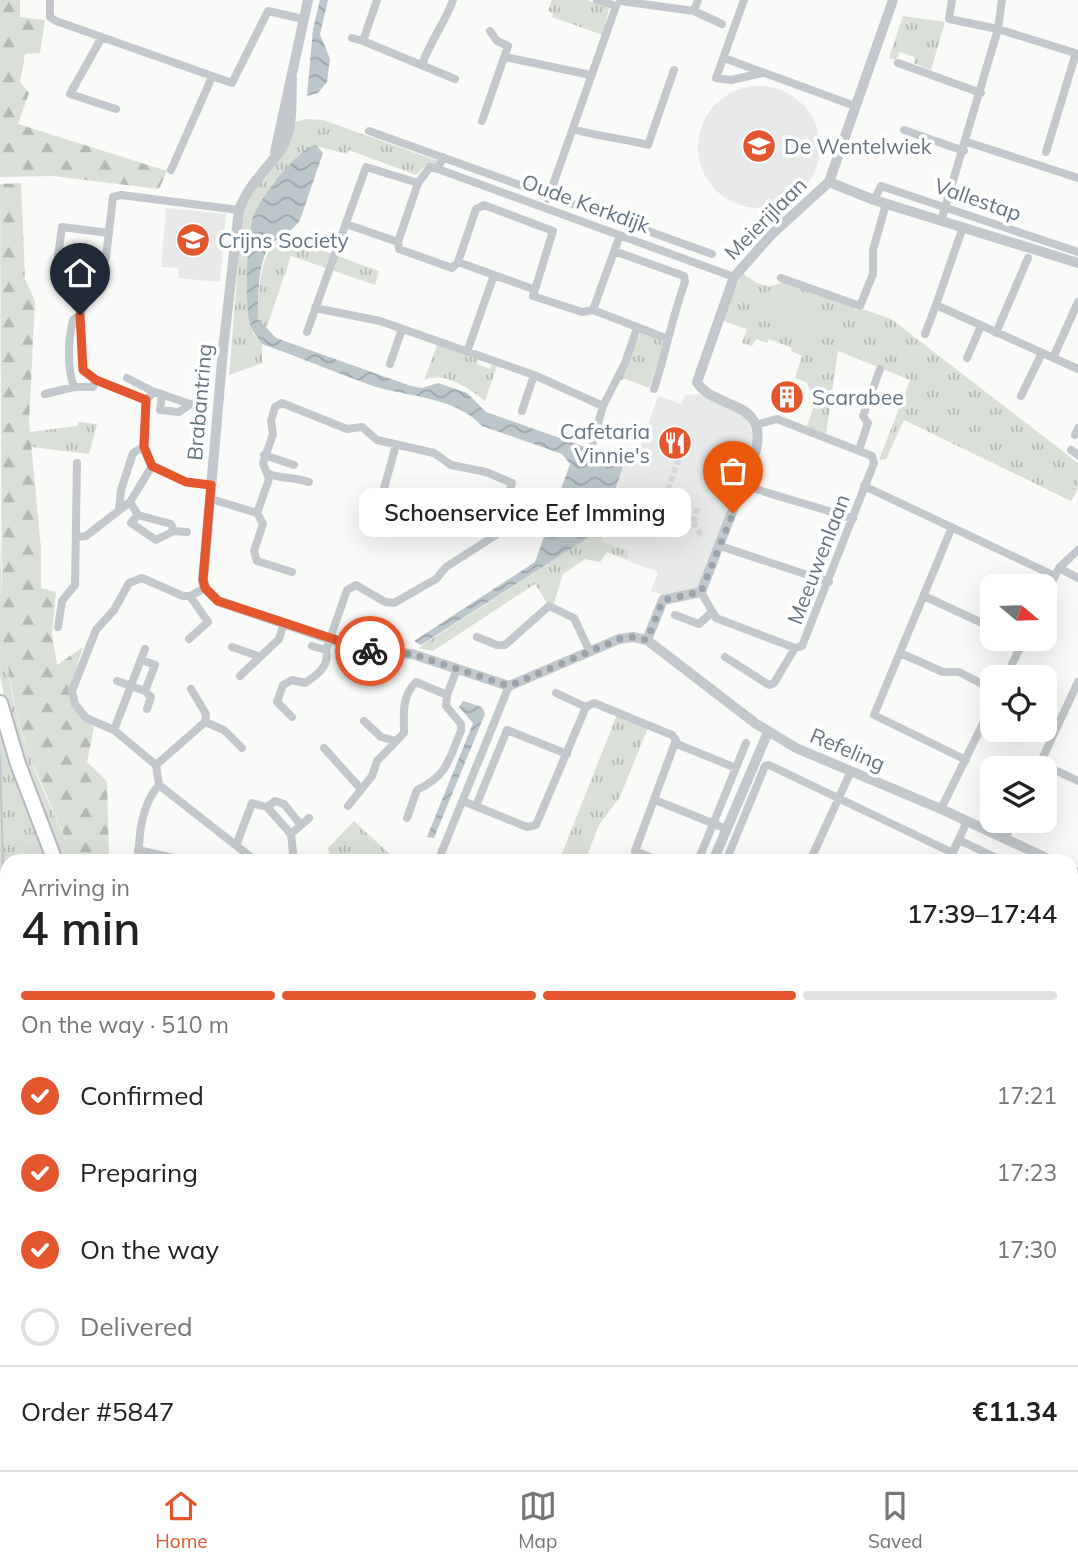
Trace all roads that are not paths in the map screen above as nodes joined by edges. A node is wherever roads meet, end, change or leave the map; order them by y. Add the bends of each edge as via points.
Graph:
1 (50, 0) edge
2 (265, 0) edge
3 (308, 0) edge
4 (377, 0) edge
5 (453, 0) edge
6 (597, 0) edge
7 (698, 0) edge
8 (744, 0) edge
9 (893, 0) edge
10 (952, 0) edge
11 (1002, 0) edge
12 (618, 2) edge
13 (268, 11) junction
14 (694, 11) junction
15 (303, 19) junction
16 (722, 24) dead end
17 (999, 29) junction
18 (490, 31) dead end
19 (102, 37) junction
20 (352, 37) dead end
21 (363, 41) junction
22 (1077, 53) edge
23 (505, 57) junction
24 (723, 58) junction
25 (898, 63) dead end
26 (422, 65) junction
27 (674, 70) dead end
28 (763, 73) junction
29 (591, 75) junction
30 (212, 77) junction
31 (455, 79) dead end
32 (981, 93) junction
33 (855, 106) junction
34 (116, 109) dead end
35 (482, 121) dead end
36 (573, 129) junction
37 (904, 130) dead end
38 (369, 131) dead end
39 (965, 146) junction
40 (1046, 152) dead end
41 (443, 157) junction
42 (438, 169) junction
43 (171, 170) dead end
44 (1078, 178) edge
45 (829, 182) junction
46 (418, 183) junction
47 (550, 196) junction
48 (874, 200) junction
49 (886, 204) junction
50 (546, 207) junction
51 (946, 208) junction
52 (239, 210) junction
53 (941, 221) junction
54 (346, 224) junction
55 (963, 227) junction
56 (109, 233) junction
57 (620, 235) junction
58 (659, 236) junction
59 (398, 242) junction
60 (656, 247) junction
61 (614, 251) junction
62 (1078, 252) edge
63 (712, 254) dead end
64 (58, 257) dead end
65 (1028, 258) dead end
66 (458, 262) junction
67 (1078, 263) edge
68 (494, 275) junction
69 (734, 277) junction
70 (781, 278) dead end
71 (533, 289) junction
72 (1078, 302) edge
73 (936, 306) junction
74 (315, 308) junction
75 (593, 310) junction
76 (80, 315) junction
77 (981, 326) junction
78 (637, 328) junction
79 (402, 329) junction
80 (307, 332) dead end
81 (996, 332) junction
82 (925, 334) dead end
83 (668, 339) junction
84 (467, 352) junction
85 (1042, 354) junction
86 (967, 358) dead end
87 (1053, 358) junction
88 (390, 364) dead end
89 (880, 369) dead end
90 (1078, 369) edge
91 (534, 375) junction
92 (127, 378) dead end
93 (96, 380) junction
94 (74, 387) junction
95 (654, 389) dead end
96 (158, 393) junction
97 (45, 394) dead end
98 (1021, 396) dead end
99 (146, 400) junction
100 (188, 405) junction
101 (201, 406) dead end
102 (603, 406) junction
103 (522, 411) dead end
104 (755, 425) junction
105 (593, 442) dead end
106 (396, 445) junction
107 (144, 447) junction
108 (859, 450) junction
109 (264, 455) junction
110 (77, 463) dead end
111 (294, 465) dead end
112 (152, 466) junction
113 (268, 474) junction
114 (309, 482) dead end
115 (211, 485) junction
116 (744, 485) junction
117 (864, 486) junction
118 (211, 499) junction
119 (130, 502) junction
120 (119, 510) junction
121 (257, 513) junction
122 (138, 515) junction
123 (419, 517) dead end
124 (853, 519) junction
125 (952, 527) junction
126 (174, 531) junction
127 (187, 532) dead end
128 (78, 537) junction
129 (720, 546) junction
130 (1078, 550) edge
131 (292, 572) dead end
132 (1057, 572) junction
133 (1078, 578) edge
134 (829, 582) junction
135 (205, 588) junction
136 (701, 592) junction
137 (190, 596) junction
138 (924, 596) junction
139 (712, 612) junction
140 (676, 615) dead end
141 (980, 622) edge
142 (284, 623) junction
143 (58, 627) dead end
144 (477, 636) dead end
145 (189, 639) dead end
146 (331, 640) junction
147 (647, 640) junction
148 (312, 646) dead end
149 (232, 647) dead end
150 (794, 648) junction
151 (145, 649) dead end
152 (326, 650) junction
153 (590, 652) junction
154 (900, 653) junction
155 (258, 656) junction
156 (725, 657) dead end
157 (142, 660) junction
158 (457, 669) junction
159 (240, 676) dead end
160 (117, 681) dead end
161 (1078, 682) edge
162 (980, 683) edge
163 (132, 686) junction
164 (509, 686) junction
165 (191, 689) dead end
166 (145, 691) junction
167 (555, 693) dead end
168 (1076, 693) edge
169 (447, 695) junction
170 (0, 703) edge
171 (586, 707) junction
172 (147, 709) dead end
173 (292, 717) dead end
174 (364, 721) dead end
175 (205, 722) junction
176 (114, 730) junction
177 (980, 730) edge
178 (768, 732) junction
179 (396, 741) junction
180 (746, 743) dead end
181 (677, 744) junction
182 (242, 748) dead end
183 (324, 748) dead end
184 (566, 754) junction
185 (1044, 756) edge
186 (966, 760) junction
187 (156, 765) junction
188 (736, 768) junction
189 (851, 771) junction
190 (1057, 773) edge
191 (1078, 781) edge
192 (159, 785) junction
193 (360, 788) junction
194 (839, 797) junction
195 (655, 800) junction
196 (463, 801) junction
197 (348, 806) dead end
198 (475, 806) junction
199 (267, 807) junction
200 (942, 809) junction
201 (309, 818) dead end
202 (407, 818) dead end
203 (967, 821) junction
204 (714, 823) junction
205 (300, 824) junction
206 (727, 829) junction
207 (1008, 833) edge
208 (291, 834) junction
209 (1005, 839) junction
210 (959, 840) junction
211 (237, 843) junction
212 (138, 850) junction
213 (52, 854) edge
214 (138, 854) edge
215 (156, 854) edge
216 (249, 854) edge
217 (293, 854) edge
218 (441, 854) edge
219 (642, 854) edge
220 (701, 854) edge
221 (716, 854) edge
222 (729, 854) edge
223 (815, 854) edge
224 (945, 854) edge
225 (952, 854) edge
226 (988, 854) edge
227 (1038, 854) edge
228 (0, 1446) edge
229 (0, 1470) edge

1 - 19 street via 50,17
2 - 13 street
3 - 15 street, Brabantring
4 - 21 street
5 - 26 street
6 - 12 street
7 - 14 street
8 - 24 street
9 - 33 street, Meierijlaan
10 - 17 street via 949,19
11 - 17 street
12 - 14 street
12 - 29 street
13 - 15 street
13 - 30 street via 235,80
14 - 16 street
15 - 52 street, Brabantring via 284,143 247,191
17 - 22 street
17 - 32 street
18 - 23 street via 508,46
19 - 30 street
19 - 34 street via 70,94
20 - 21 street
21 - 26 street
22 - 40 street
23 - 29 street
23 - 35 street
24 - 28 street
24 - 28 street via 716,78 731,80
25 - 32 street
26 - 31 street
27 - 36 street via 648,145
28 - 33 street
29 - 36 street
30 - 43 street
32 - 39 street
33 - 45 street, Meierijlaan
36 - 47 street
37 - 39 street
38 - 41 street, Oude Kerkdijk
39 - 44 street
39 - 51 street
41 - 42 street
41 - 47 street, Oude Kerkdijk
42 - 46 street via 430,167
42 - 50 street, Oude Kerkdijk
45 - 48 street, Vallestap
45 - 69 street, Meierijlaan via 772,234
46 - 54 street via 366,167
46 - 59 street
47 - 50 street
47 - 58 street, Oude Kerkdijk
48 - 49 street, Vallestap
48 - 51 street, Vallestap via 881,186
49 - 53 street, Vallestap
49 - 70 street via 873,250 873,274 860,306
50 - 57 street, Oude Kerkdijk
51 - 53 street
51 - 62 street, Vallestap
52 - 56 street via 121,195 113,197
52 - 115 street, Brabantring
53 - 55 street, Vallestap
54 - 59 street
54 - 74 street
55 - 67 street, Vallestap
55 - 73 street
56 - 64 street via 62,226
56 - 76 street via 106,257
57 - 60 street, Oude Kerkdijk
57 - 61 street
58 - 60 street
58 - 63 street, Oude Kerkdijk
59 - 66 street via 399,249 452,268
60 - 69 street, Oude Kerkdijk
61 - 75 street
61 - 83 street via 684,276
65 - 81 street
66 - 68 street
66 - 71 street via 476,209 484,205 553,231
68 - 71 street
68 - 84 street
69 - 104 street, Meierijlaan via 696,377 699,386 741,407
71 - 75 street via 536,298 582,312
72 - 87 street
73 - 77 street
73 - 82 street
74 - 79 street
74 - 80 street
75 - 78 street
76 - 93 street via 83,370
76 - 94 street via 73,320 71,331
77 - 81 street
77 - 86 street
78 - 83 street
78 - 102 street
79 - 84 street
79 - 88 street
81 - 85 street
83 - 95 street
84 - 91 street
85 - 87 street
85 - 98 street
87 - 90 street
89 - 108 street via 863,416 868,423
91 - 102 street
91 - 103 street
92 - 96 street
93 - 94 street via 93,387
93 - 99 street
94 - 97 street
96 - 99 street
96 - 100 street
96 - 100 street via 160,410 178,412
99 - 107 street
100 - 101 street
102 - 105 street
104 - 108 street via 777,419
104 - 116 street via 757,443
106 - 109 street via 377,440 362,427 347,429 282,403 275,407 273,434
106 - 123 street via 383,492 406,503
106 - 146 street via 507,479 513,488 496,535 446,567 436,579 394,603 356,585 347,590
107 - 112 street
107 - 120 street via 133,453
108 - 117 street, Meeuwenlaan via 872,456 874,463
109 - 111 street
109 - 113 street
110 - 128 street
112 - 115 street via 186,482
112 - 119 street
113 - 114 street
113 - 121 street
115 - 118 street, Brabantring
116 - 124 street
116 - 129 street
117 - 124 street, Meeuwenlaan
117 - 125 street
118 - 121 street
118 - 135 street, Brabantring
119 - 120 street
119 - 122 street
120 - 128 street via 86,536
121 - 131 street via 263,524 254,551 257,561
122 - 126 street via 171,524
122 - 126 street via 131,523 156,540
124 - 134 street, Meeuwenlaan
125 - 132 street
125 - 138 street
126 - 127 street
128 - 143 street via 75,585 62,601
129 - 134 street
129 - 136 street
130 - 132 street
132 - 133 street
134 - 150 street, Meeuwenlaan via 802,646
135 - 137 street
135 - 142 street via 218,601
136 - 139 street
136 - 147 street via 663,600
137 - 145 street via 208,622
137 - 176 street via 142,578 128,583 114,610 96,630 72,691 86,718
138 - 141 street
138 - 154 street
139 - 140 street via 699,624
139 - 150 street via 716,618
142 - 146 street
142 - 155 street via 279,639
144 - 153 street via 505,645 550,606 574,618
146 - 152 street
146 - 158 street via 365,651 412,654
147 - 153 street via 619,639
147 - 178 street, Refeling
148 - 152 street
149 - 155 street
150 - 156 street, Meeuwenlaan via 769,685
151 - 157 street
152 - 173 street via 328,658 317,675 305,683 292,680 283,685 277,702
153 - 164 street
154 - 162 street
154 - 186 street via 874,715
155 - 159 street
157 - 163 street
157 - 166 street via 155,665
158 - 164 street
158 - 169 street
160 - 163 street
161 - 168 street
163 - 166 street
163 - 176 street
164 - 196 street
165 - 175 street via 206,714
166 - 172 street via 151,696
167 - 171 street
168 - 185 street
169 - 179 street via 416,682 404,702 404,733
169 - 202 street via 446,706 461,724 461,731 444,772 417,790
170 - 213 highway
171 - 181 street via 594,703 661,730
171 - 184 street
174 - 179 street via 381,737
175 - 182 street via 224,730
175 - 187 street
176 - 187 street
177 - 186 street
178 - 189 street, Refeling
178 - 206 street
179 - 193 street
180 - 188 street
181 - 188 street
181 - 195 street
183 - 193 street
184 - 198 street via 536,825 527,827
184 - 198 street via 507,730
186 - 200 street
187 - 192 street
188 - 204 street
189 - 194 street
189 - 200 street, Refeling
190 - 191 street
192 - 211 street via 220,835
192 - 212 street via 140,826
193 - 197 street
194 - 222 street via 765,766
194 - 223 street
194 - 224 street
195 - 204 street
195 - 219 street via 635,851
196 - 198 street
196 - 218 street
199 - 205 street via 275,801 284,804
199 - 208 street
199 - 211 street via 249,805
200 - 203 street, Refeling
201 - 205 street
203 - 209 street, Refeling
203 - 210 street
204 - 206 street
204 - 220 street
205 - 208 street
206 - 221 street
207 - 209 street
208 - 217 street
209 - 227 street, Refeling
210 - 225 street
210 - 226 street
211 - 216 street
212 - 214 street
212 - 215 street
228 - 229 highway

